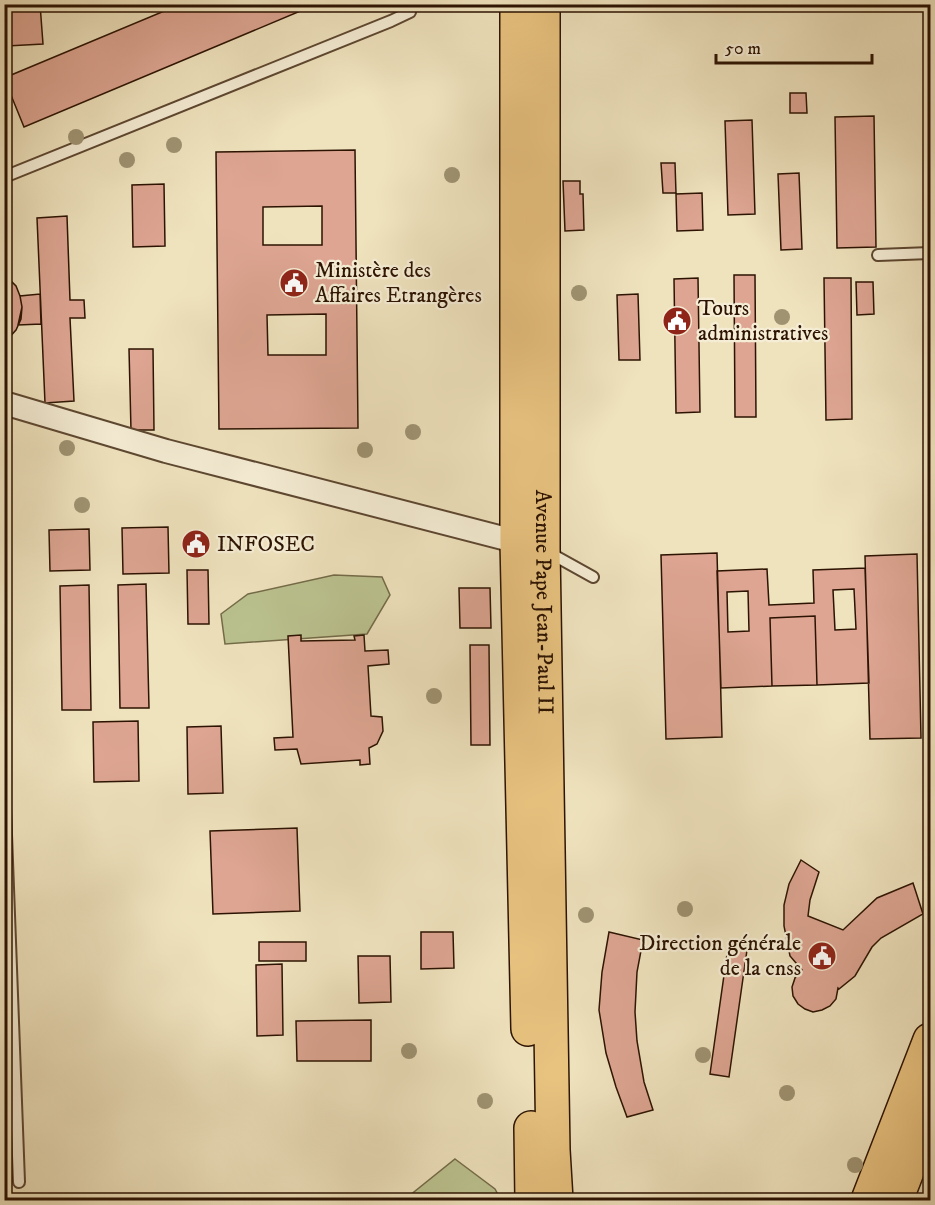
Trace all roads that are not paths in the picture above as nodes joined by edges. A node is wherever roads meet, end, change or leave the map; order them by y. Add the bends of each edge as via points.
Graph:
1 (517, 4) edge
2 (543, 4) edge
3 (410, 12) dead end
4 (4, 177) edge
5 (930, 253) edge
6 (878, 255) dead end
7 (4, 403) edge
8 (530, 545) junction
9 (593, 577) dead end
10 (4, 781) edge
11 (930, 1040) edge
12 (930, 1112) edge
13 (19, 1182) dead end
14 (532, 1200) edge
15 (556, 1200) edge
16 (868, 1200) edge
17 (896, 1200) edge

1 - 8 main road, Avenue Pape Jean-Paul II
2 - 8 main road, Avenue Pape Jean-Paul II
3 - 4 lane
5 - 6 lane
7 - 8 street via 166,450
8 - 9 lane
8 - 14 main road, Avenue Pape Jean-Paul II
8 - 15 main road, Avenue Pape Jean-Paul II
10 - 13 lane
11 - 16 main road
12 - 17 main road

